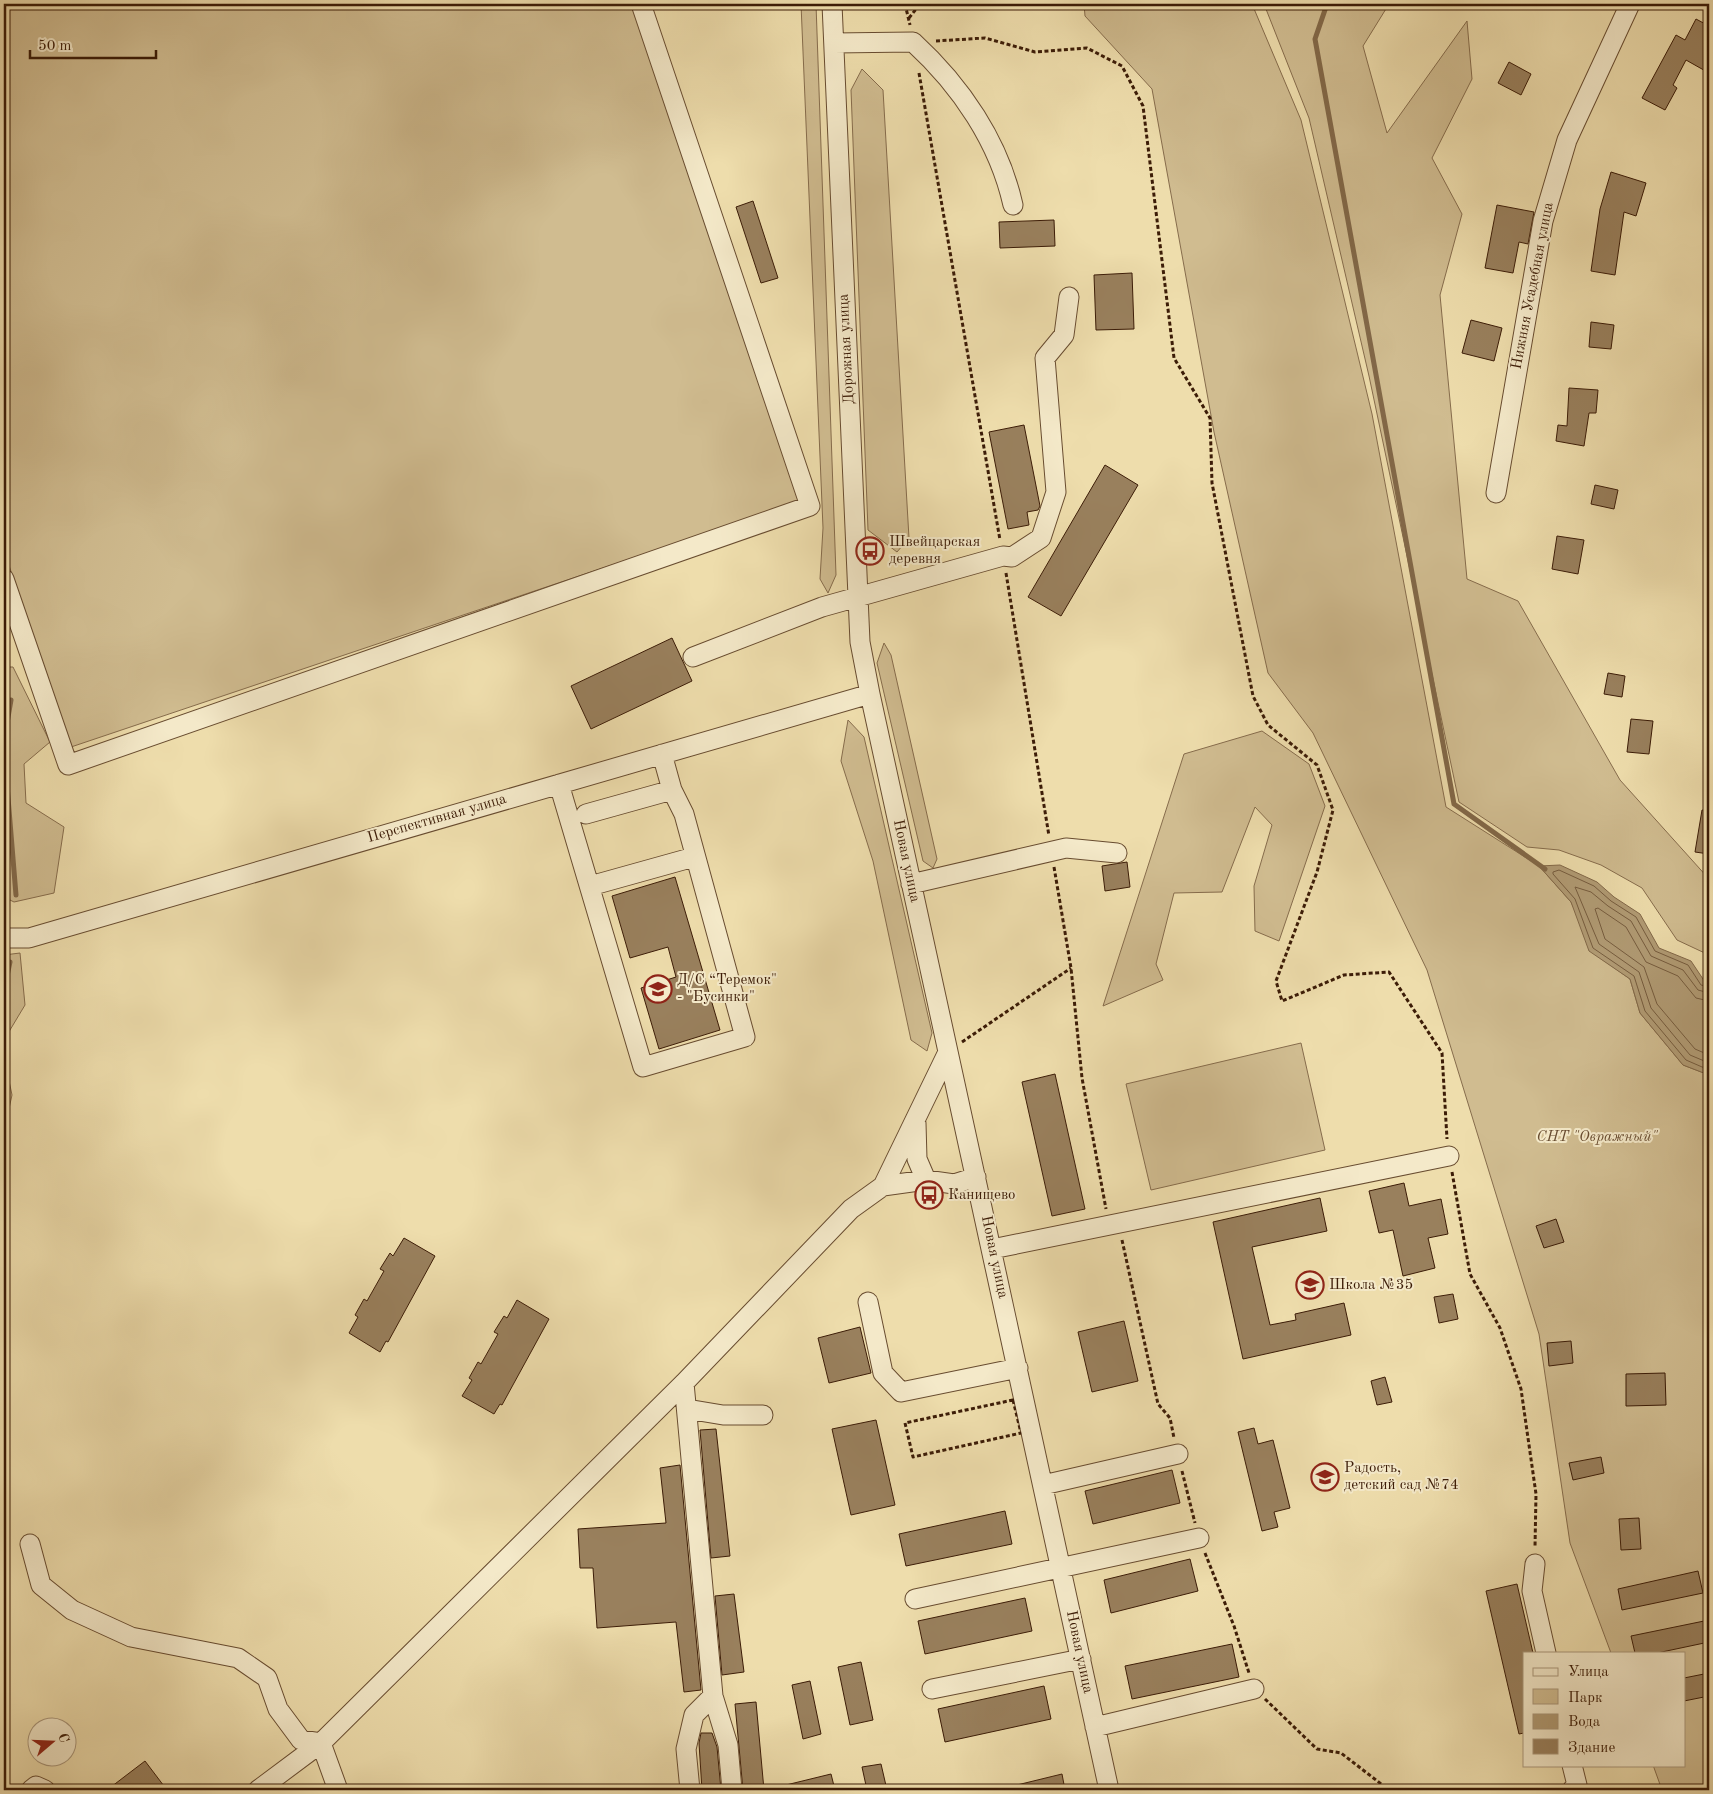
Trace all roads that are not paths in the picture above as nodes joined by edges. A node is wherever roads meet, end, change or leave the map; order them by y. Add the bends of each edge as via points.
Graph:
1 (641, 4) edge
2 (832, 4) edge
3 (1630, 4) edge
4 (834, 43) junction
5 (1013, 205) dead end
6 (1069, 296) dead end
7 (1496, 493) dead end
8 (4, 579) edge
9 (858, 596) junction
10 (693, 657) dead end
11 (870, 694) junction
12 (662, 754) junction
13 (559, 784) junction
14 (672, 790) junction
15 (586, 814) dead end
16 (1117, 853) dead end
17 (694, 857) junction
18 (912, 884) junction
19 (590, 886) junction
20 (4, 938) edge
21 (948, 1052) junction
22 (916, 1120) junction
23 (1449, 1156) road end
24 (976, 1177) junction
25 (926, 1180) junction
26 (883, 1186) junction
27 (992, 1249) junction
28 (868, 1302) dead end
29 (1018, 1368) junction
30 (684, 1383) junction
31 (686, 1409) junction
32 (763, 1415) dead end
33 (1178, 1454) road end
34 (1043, 1485) junction
35 (1199, 1538) road end
36 (30, 1544) dead end
37 (1535, 1564) road end
38 (1061, 1568) junction
39 (915, 1599) dead end
40 (1546, 1652) edge
41 (1081, 1659) junction
42 (932, 1689) dead end
43 (1254, 1689) road end
44 (713, 1696) junction
45 (1096, 1726) junction
46 (321, 1743) junction
47 (1572, 1766) edge
48 (31, 1790) edge
49 (45, 1790) edge
50 (258, 1790) edge
51 (338, 1790) edge
52 (690, 1790) edge
53 (732, 1790) edge
54 (1109, 1790) edge
55 (1572, 1790) edge

1 - 8 street via 810,506 68,765
2 - 4 street, Дорожная улица
3 - 7 street, Нижняя Усадебная улица via 1567,140 1543,221
4 - 5 street via 913,42 939,66 980,122 1007,180
4 - 9 street, Дорожная улица
6 - 9 street via 1064,335 1045,358 1056,492 1041,538 1012,557 1003,556
9 - 10 street
9 - 11 street, Дорожная улица via 860,642
11 - 12 street, Перспективная улица
11 - 18 street, Новая улица
12 - 13 street, Перспективная улица
12 - 14 street
13 - 19 street
13 - 20 street, Перспективная улица via 29,938
14 - 15 street
14 - 17 street via 684,814
16 - 18 street via 1066,848
17 - 19 street
17 - 19 street via 745,1037 643,1067
18 - 21 street, Новая улица
21 - 22 street
21 - 24 street, Новая улица
22 - 25 street via 917,1159
22 - 26 street
23 - 27 street
24 - 25 street via 954,1184
24 - 27 street, Новая улица
25 - 26 street
26 - 30 street via 851,1209
27 - 29 street, Новая улица
28 - 29 street via 883,1373 901,1392
29 - 34 street, Новая улица
30 - 31 street
30 - 46 street
31 - 32 street via 723,1415
31 - 44 street
33 - 34 street
34 - 38 street, Новая улица
35 - 38 street
36 - 46 street via 41,1585 72,1610 131,1637 238,1658 267,1678 278,1709 301,1740
37 - 40 street via 1532,1591
38 - 39 street
38 - 41 street, Новая улица
41 - 42 street
41 - 45 street, Новая улица
43 - 45 street
44 - 52 street via 694,1715 686,1749
44 - 53 street via 728,1745
45 - 54 street, Новая улица
46 - 50 street
46 - 51 street
47 - 55 street via 1577,1785
48 - 49 street via 36,1786

